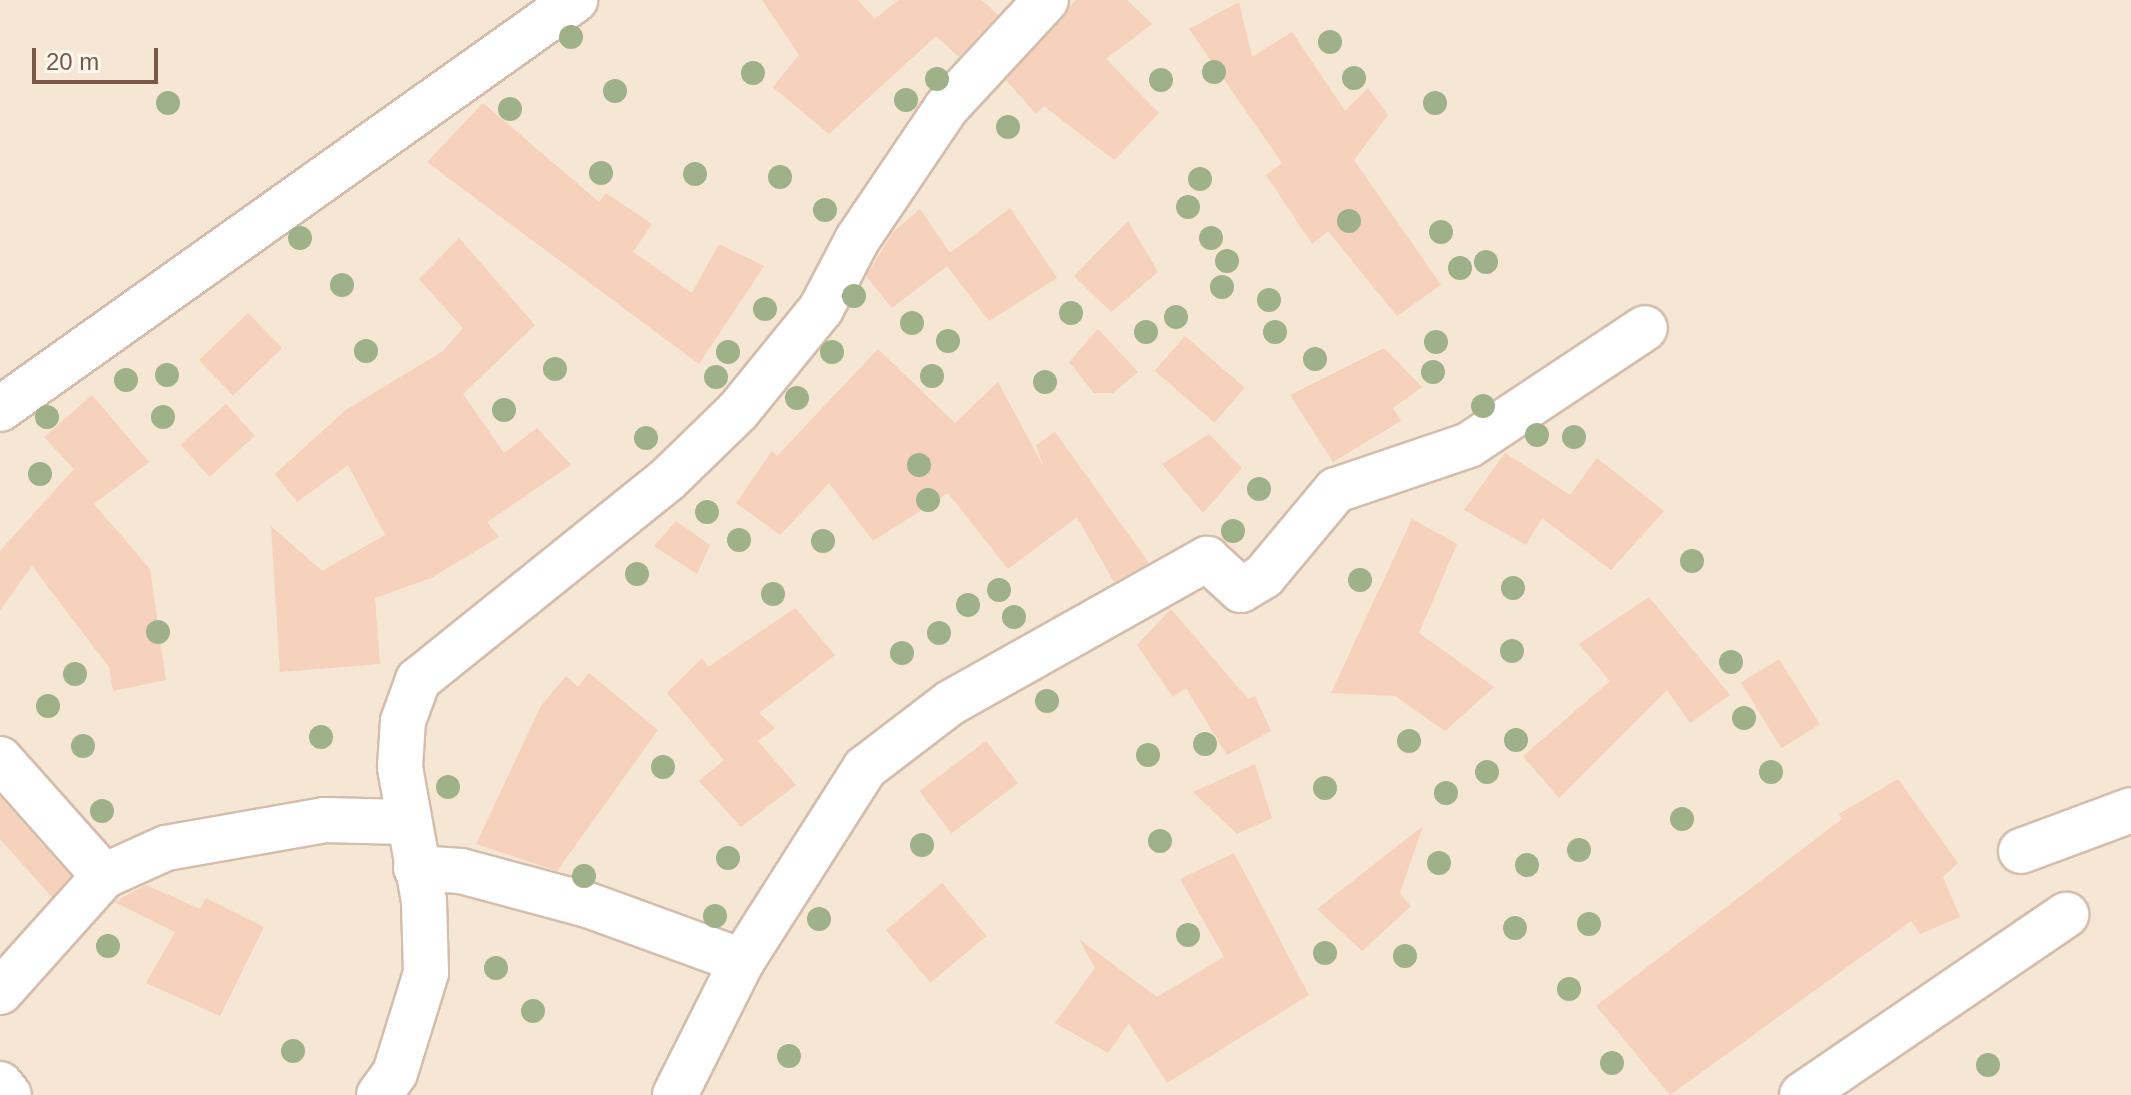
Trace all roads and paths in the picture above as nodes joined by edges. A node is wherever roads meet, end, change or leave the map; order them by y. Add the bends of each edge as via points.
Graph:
1 (575, 0) edge
2 (1046, 0) edge
3 (1645, 328) dead end
4 (0, 409) edge
5 (0, 759) edge
6 (2131, 810) edge
7 (405, 822) junction
8 (2021, 851) dead end
9 (416, 868) junction
10 (104, 876) junction
11 (2066, 915) dead end
12 (742, 961) junction
13 (0, 992) edge
14 (0, 1084) edge
15 (9, 1095) edge
16 (379, 1095) edge
17 (675, 1095) edge
18 (1802, 1095) edge

1 - 4 street
2 - 7 street via 946,108 857,240 821,309 738,411 667,480 418,680 403,721
3 - 12 street via 1469,445 1336,490 1264,576 1241,590 1207,559 950,703 865,768
5 - 10 street
6 - 8 street
7 - 9 street
7 - 10 street via 324,820 229,833 166,848
9 - 12 street via 461,871 588,905
9 - 16 street via 426,973 395,1073
10 - 13 street
11 - 18 street
12 - 17 street
14 - 15 street

